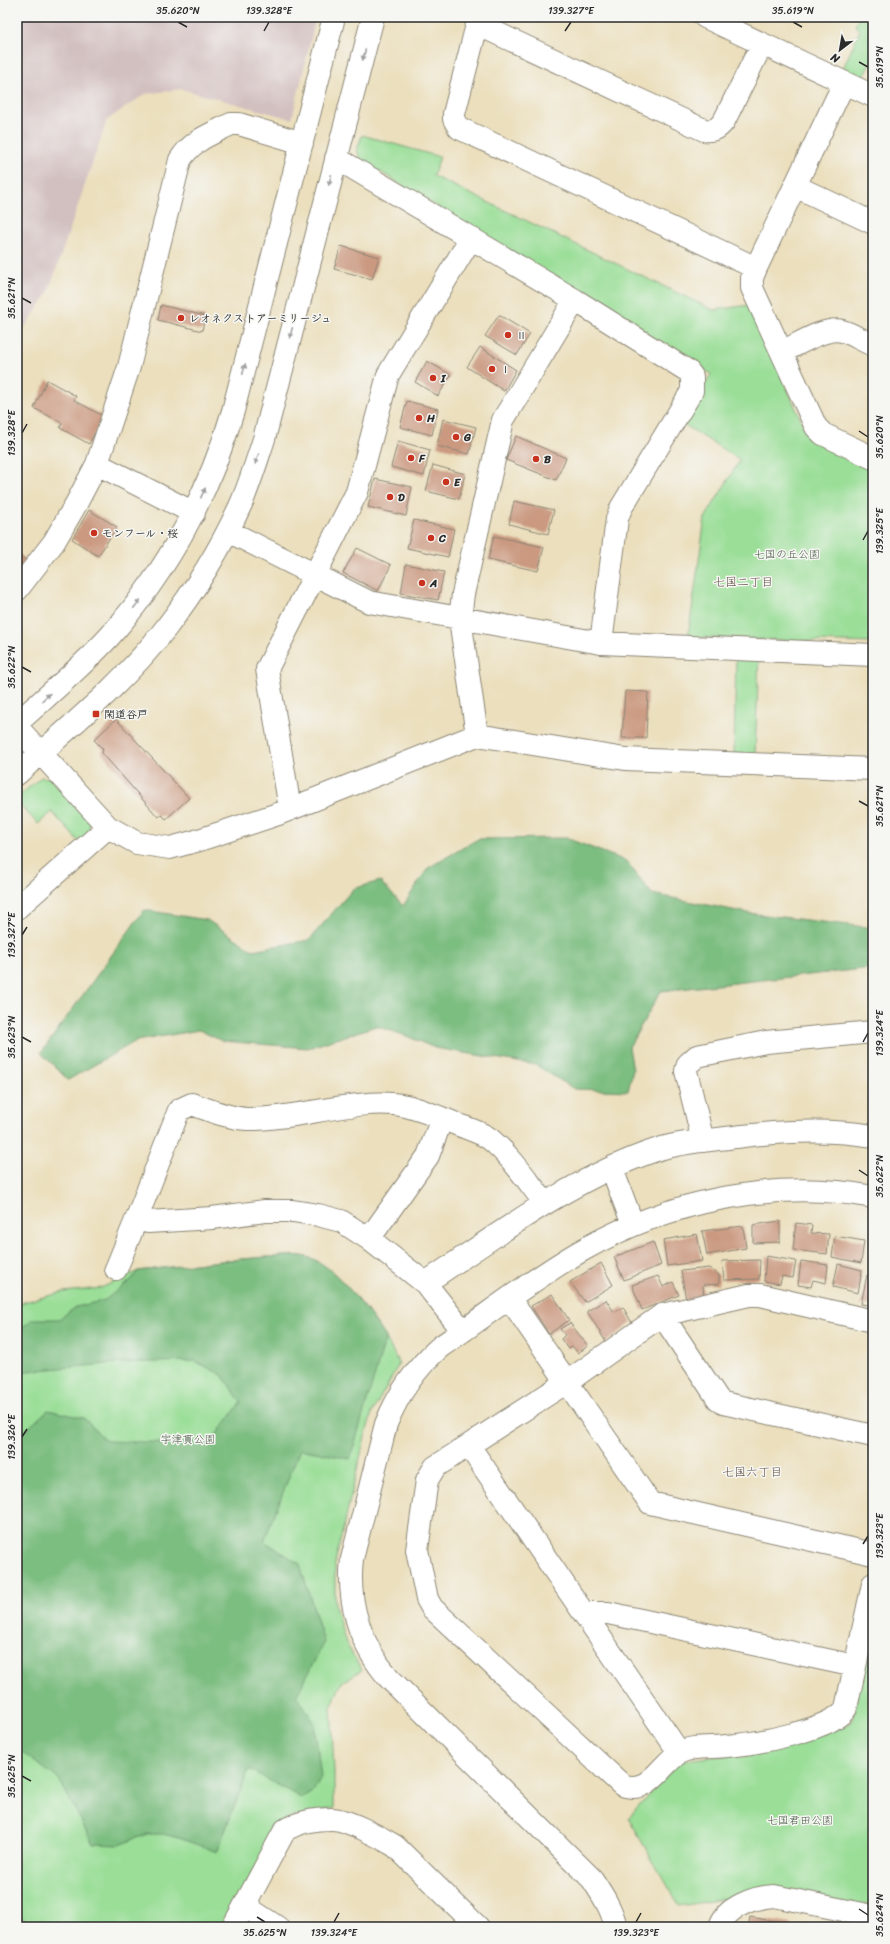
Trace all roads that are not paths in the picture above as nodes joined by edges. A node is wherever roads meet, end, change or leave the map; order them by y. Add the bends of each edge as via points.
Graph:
1 (334, 17) edge
2 (373, 17) edge
3 (705, 17) edge
4 (478, 21) edge
5 (762, 44) junction
6 (844, 83) junction
7 (873, 96) edge
8 (302, 143) junction
9 (336, 158) junction
10 (795, 186) junction
11 (873, 223) edge
12 (471, 238) junction
13 (756, 268) junction
14 (575, 300) junction
15 (873, 345) edge
16 (782, 352) junction
17 (873, 458) edge
18 (97, 464) junction
19 (194, 513) junction
20 (228, 531) junction
21 (315, 575) junction
22 (17, 590) edge
23 (460, 619) junction
24 (601, 643) junction
25 (873, 655) edge
26 (17, 723) edge
27 (17, 727) edge
28 (477, 735) junction
29 (41, 753) junction
30 (873, 769) edge
31 (17, 774) edge
32 (290, 809) junction
33 (108, 827) junction
34 (17, 908) edge
35 (873, 1032) edge
36 (442, 1118) junction
37 (873, 1136) edge
38 (703, 1141) junction
39 (612, 1169) junction
40 (873, 1197) edge
41 (545, 1203) junction
42 (136, 1220) junction
43 (633, 1225) junction
44 (370, 1238) junction
45 (116, 1269) dead end
46 (425, 1283) junction
47 (510, 1299) junction
48 (662, 1316) junction
49 (873, 1321) edge
50 (463, 1332) junction
51 (567, 1382) junction
52 (873, 1436) edge
53 (469, 1446) junction
54 (873, 1554) edge
55 (873, 1584) edge
56 (585, 1613) junction
57 (855, 1666) junction
58 (679, 1752) junction
59 (245, 1906) junction
60 (873, 1916) edge
61 (233, 1927) edge
62 (277, 1927) edge
63 (478, 1927) edge
64 (616, 1927) edge
65 (720, 1927) edge

1 - 8 street
2 -> 9 street
3 - 5 street
4 - 5 street via 704,130 712,131 719,128 724,121
4 - 13 street via 454,114 459,128
5 - 6 street
6 - 7 street
6 - 10 street
8 - 18 street via 239,124 231,124 191,145 185,151 180,160 122,391
19 -> 8 street via 222,447 233,411
9 - 12 street
9 -> 20 street via 264,438 242,503
10 - 11 street
10 - 13 street
12 - 14 street
12 - 21 street via 388,375 357,492
13 - 16 street via 752,288
14 - 23 street via 503,420 463,594
14 - 24 street via 688,371 693,384 692,391 621,508 617,519
15 - 16 street via 842,331 833,330
16 - 17 street via 816,427 824,434
18 - 19 street
18 - 22 street via 54,542
26 -> 19 street via 109,637 139,601 174,551
20 - 21 street
20 - 29 street via 198,583 166,629 110,690
21 - 23 street via 369,602
21 - 32 street via 267,669
23 - 24 street
23 - 28 street
24 - 25 street
27 - 29 street
28 - 30 street via 625,759
28 - 32 street
29 - 31 street
29 - 33 street
32 - 33 street via 170,848 137,843
33 - 34 street
35 - 38 street via 766,1042 697,1056 686,1071
36 - 41 street via 489,1138 516,1166
36 - 42 street via 406,1106 376,1104 298,1115 247,1118 192,1104 186,1105 179,1110
36 - 44 street via 428,1156
37 - 38 street via 824,1131 781,1131
38 - 39 street via 657,1150
39 - 41 street
39 - 43 street
40 - 43 street via 828,1192 764,1192 680,1208
41 - 46 street
42 - 44 street via 148,1222 212,1218 265,1211 293,1211 341,1221
42 - 45 street
43 - 47 street via 581,1251
44 - 46 street
46 - 50 street
47 - 50 street
47 - 51 street
48 - 49 street via 749,1295 760,1295
48 - 51 street
48 - 52 street via 723,1403
50 - 64 street via 436,1351 414,1374 393,1407 386,1424 352,1559 351,1589 357,1622 372,1657 389,1678 592,1879 605,1899
51 - 53 street
51 - 54 street via 650,1503
53 - 56 street
53 - 58 street via 435,1467 427,1480 416,1550 427,1599 432,1608 622,1785 638,1788 646,1784
55 - 57 street
56 - 57 street via 608,1613
56 - 58 street
57 - 58 street via 846,1708 843,1714 834,1720 784,1738
59 - 61 street
59 - 62 street
59 - 63 street via 285,1830 295,1824 333,1819 395,1846
60 - 65 street via 766,1896 732,1909 726,1914

